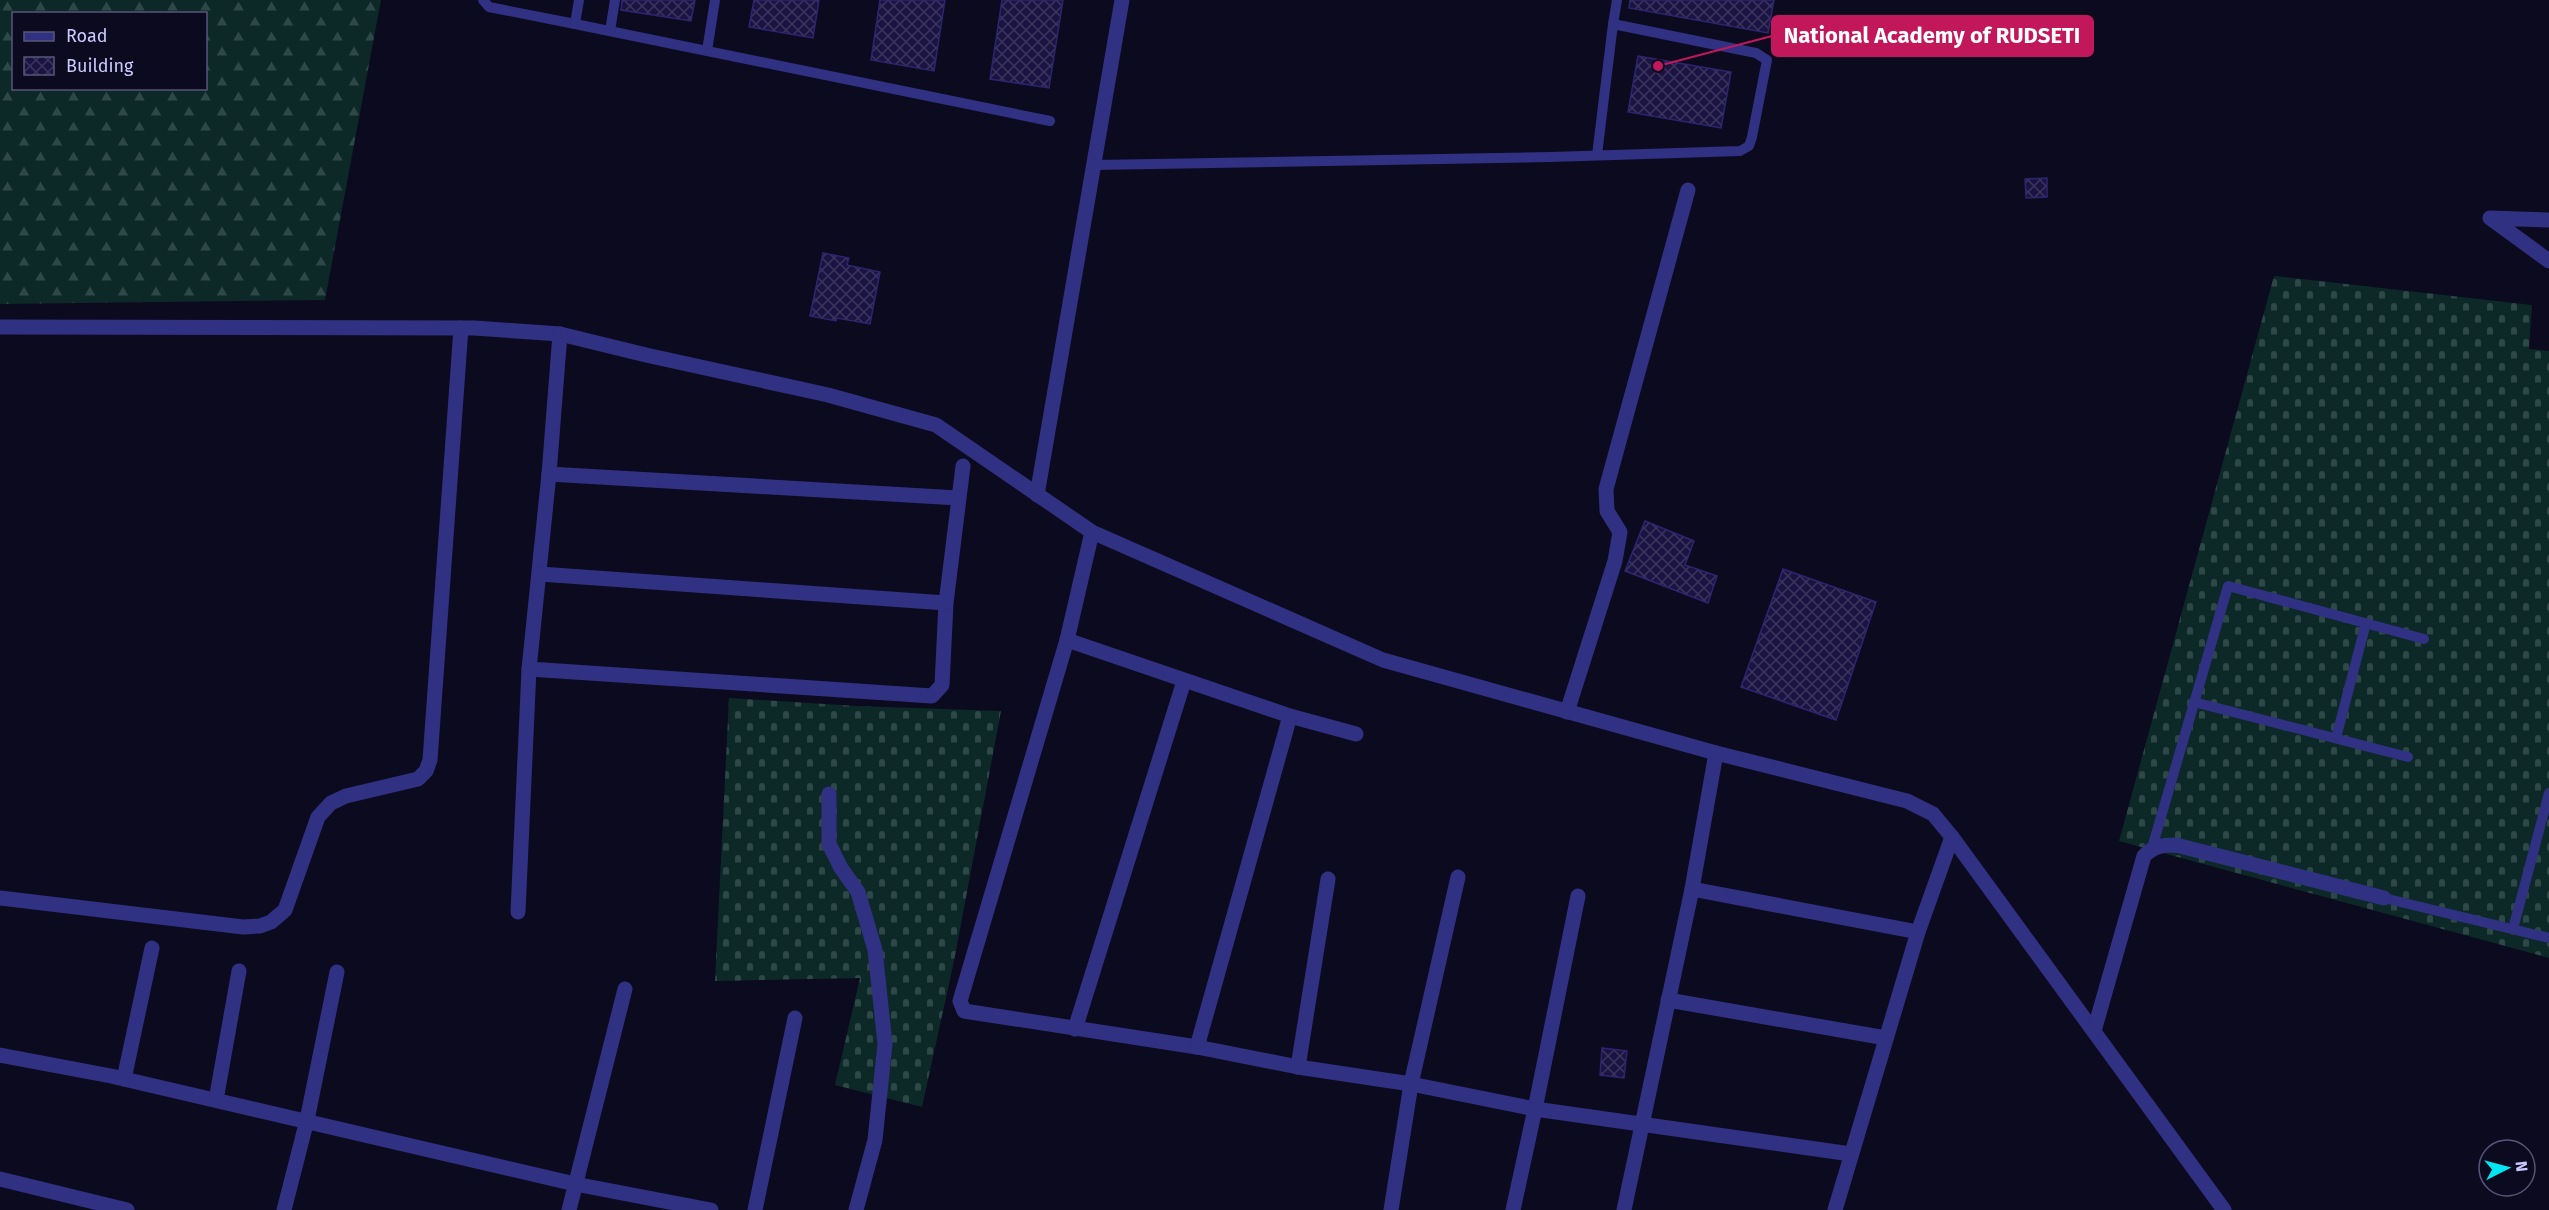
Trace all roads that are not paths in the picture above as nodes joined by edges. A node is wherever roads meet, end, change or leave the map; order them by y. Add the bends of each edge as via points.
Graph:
1 (483, 0) edge
2 (579, 0) edge
3 (615, 0) edge
4 (715, 0) edge
5 (1122, 0) edge
6 (1617, 0) edge
7 (575, 24) junction
8 (1613, 24) junction
9 (610, 31) junction
10 (707, 51) junction
11 (1050, 121) dead end
12 (1597, 155) junction
13 (1094, 165) junction
14 (1688, 190) dead end
15 (2549, 220) edge
16 (2549, 261) edge
17 (0, 327) edge
18 (461, 328) junction
19 (560, 334) junction
20 (963, 466) dead end
21 (549, 474) junction
22 (1037, 495) junction
23 (958, 498) junction
24 (1092, 532) junction
25 (540, 574) junction
26 (946, 603) junction
27 (2366, 623) junction
28 (2424, 639) dead end
29 (1067, 640) junction
30 (529, 669) junction
31 (1184, 681) junction
32 (2194, 702) junction
33 (1567, 712) junction
34 (1290, 716) junction
35 (1356, 734) dead end
36 (2336, 738) junction
37 (1716, 753) junction
38 (2408, 757) dead end
39 (2549, 792) edge
40 (829, 794) dead end
41 (1952, 837) junction
42 (2152, 848) junction
43 (1458, 877) dead end
44 (1328, 879) dead end
45 (1692, 889) junction
46 (1578, 896) dead end
47 (0, 898) edge
48 (2384, 898) joint
49 (518, 912) dead end
50 (2513, 929) junction
51 (1918, 932) junction
52 (2549, 938) edge
53 (152, 948) dead end
54 (239, 971) dead end
55 (337, 972) dead end
56 (625, 989) dead end
57 (1668, 1000) junction
58 (795, 1018) dead end
59 (1075, 1029) junction
60 (2094, 1031) junction
61 (1886, 1038) junction
62 (1197, 1047) junction
63 (0, 1055) edge
64 (1298, 1067) junction
65 (124, 1079) junction
66 (1411, 1084) junction
67 (216, 1100) junction
68 (1534, 1109) junction
69 (307, 1120) junction
70 (1642, 1124) junction
71 (1851, 1155) junction
72 (0, 1179) edge
73 (575, 1184) junction
74 (653, 1204) edge
75 (127, 1210) edge
76 (284, 1210) edge
77 (569, 1210) edge
78 (711, 1210) edge
79 (755, 1210) edge
80 (856, 1210) edge
81 (1391, 1210) edge
82 (1513, 1210) edge
83 (1624, 1210) edge
84 (1835, 1210) edge
85 (2224, 1210) edge

1 - 7 lane via 489,7
2 - 7 lane
3 - 9 lane
4 - 10 lane
5 - 13 street
6 - 8 lane
7 - 9 lane
8 - 12 lane
8 - 12 lane via 1756,53 1767,60 1749,146 1740,151
9 - 10 lane
10 - 11 lane
12 - 13 lane
13 - 22 street
14 - 33 street via 1606,489 1607,511 1620,532 1615,561
15 - 16 street via 2490,218
17 - 18 street
18 - 19 street
18 - 47 street via 430,760 426,771 418,779 331,803 318,817 285,910 260,926
19 - 21 street
19 - 22 street via 828,394 936,425
20 - 23 street
21 - 23 street
21 - 25 street
22 - 24 street
23 - 26 street
24 - 29 street
24 - 33 street via 1383,660
25 - 26 street
25 - 30 street
26 - 30 street via 942,685 932,696
27 - 28 lane
27 - 32 lane via 2228,586
27 - 36 lane
29 - 31 street
29 - 59 street via 960,1001 964,1011
30 - 49 street
31 - 34 street
31 - 59 street
32 - 36 lane
32 - 42 lane
33 - 37 street
34 - 35 street
34 - 62 street
36 - 38 lane
37 - 41 street via 1907,801 1933,814
37 - 45 street
39 - 50 lane
40 - 80 street via 829,844 858,892 875,950 885,1044 875,1140
41 - 51 street
41 - 60 street
42 - 48 street via 2176,845
42 - 60 street via 2144,856
43 - 66 street
44 - 64 street
45 - 51 street
45 - 57 street
46 - 68 street
48 - 50 lane
50 - 52 lane
51 - 61 street
53 - 65 street
54 - 67 street
55 - 69 street
56 - 73 street
57 - 61 street
57 - 70 street
58 - 79 street
59 - 62 street
60 - 85 street
61 - 71 street
62 - 64 street
63 - 65 street
64 - 66 street
65 - 67 street
66 - 68 street
66 - 81 street
67 - 69 street
68 - 70 street
68 - 82 street
69 - 73 street
69 - 76 street
70 - 71 street
70 - 83 street
71 - 84 street
72 - 75 street
73 - 74 street
73 - 77 street
74 - 78 street

